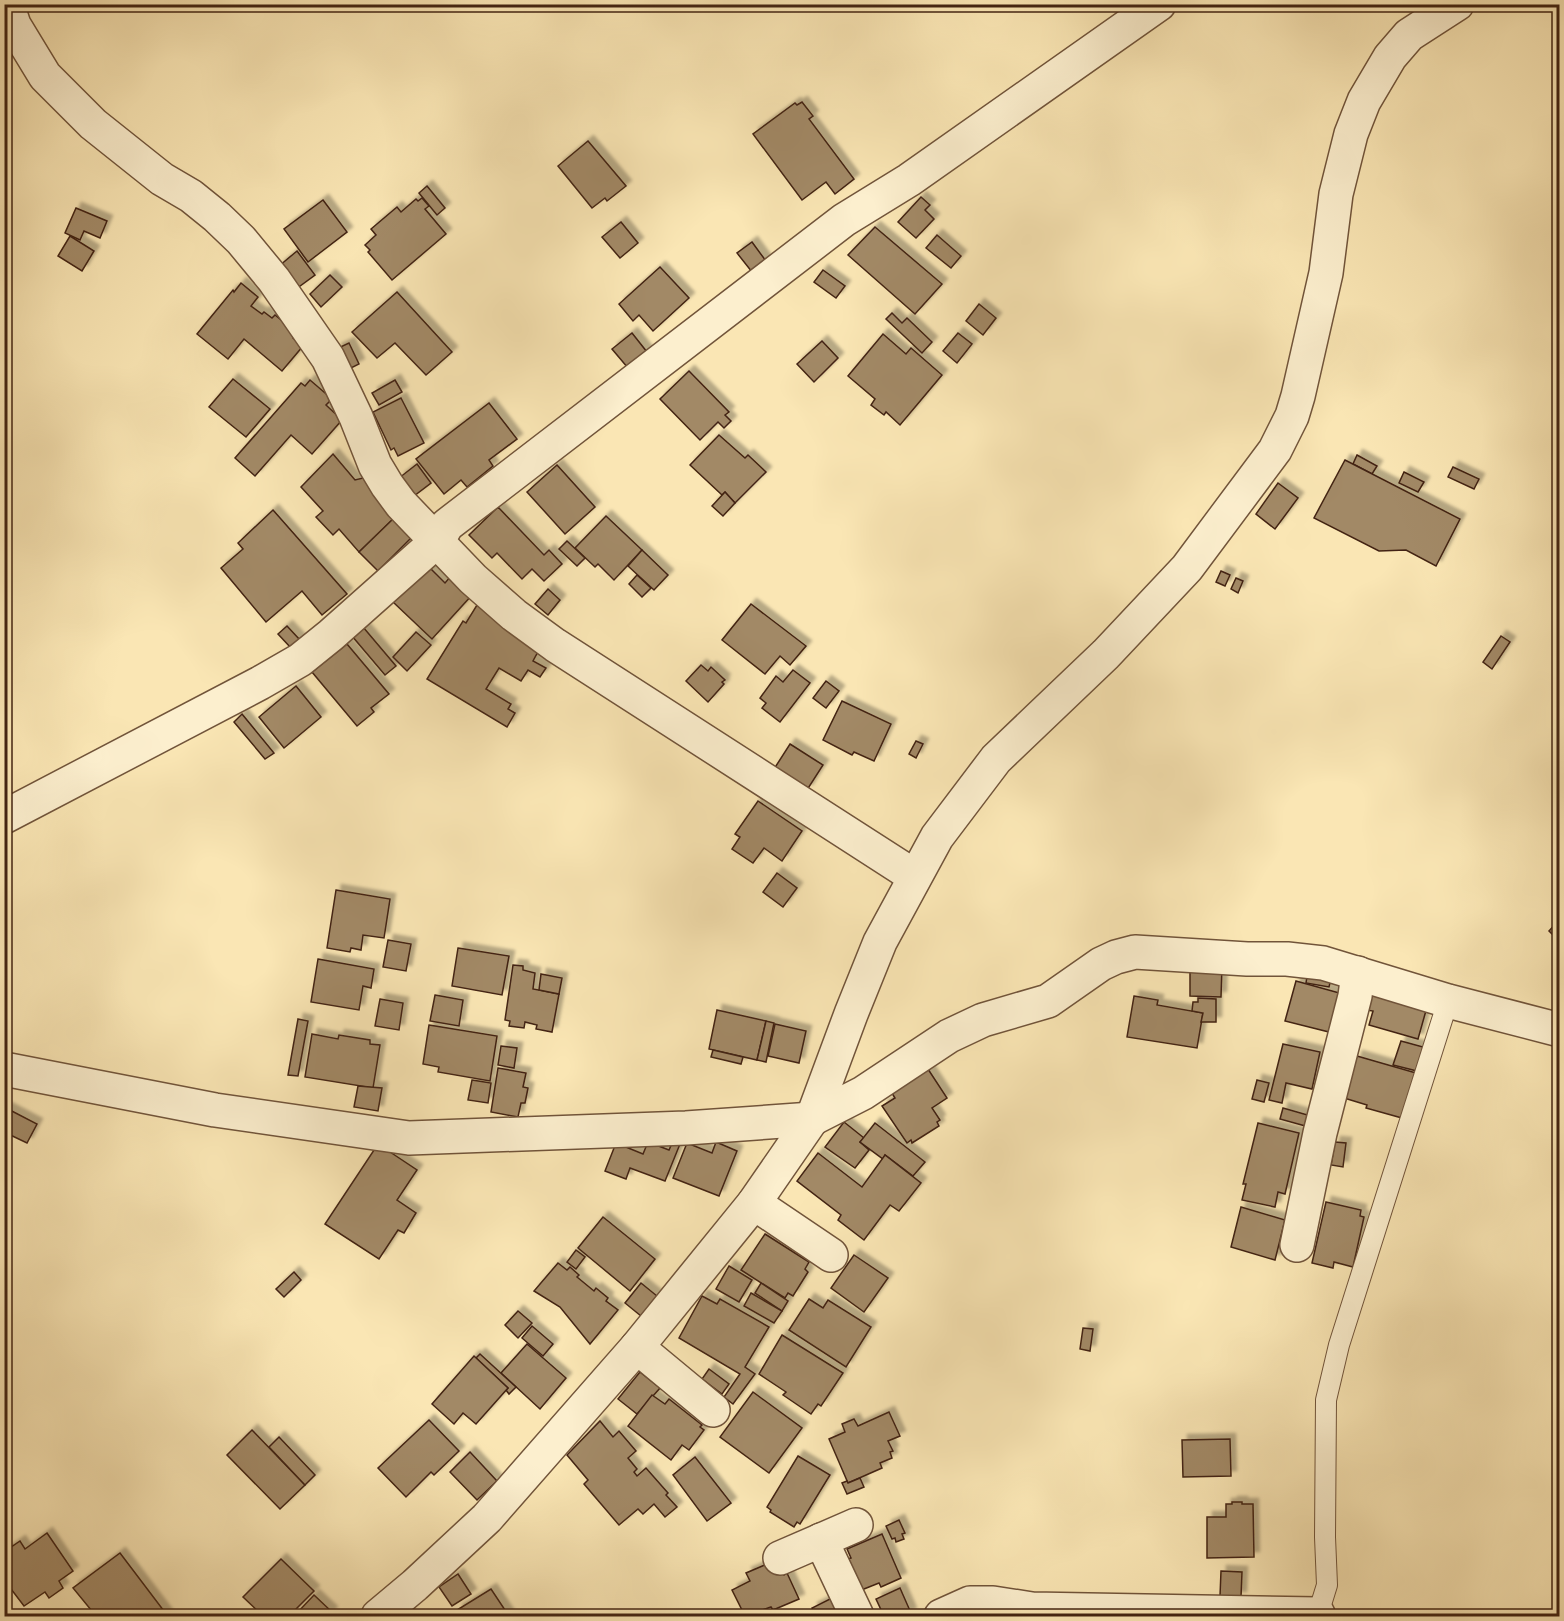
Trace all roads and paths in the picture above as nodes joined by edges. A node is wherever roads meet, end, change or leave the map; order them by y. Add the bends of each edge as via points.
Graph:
1 (7, 4) edge
2 (1160, 4) edge
3 (1457, 4) edge
4 (438, 540) junction
5 (4, 817) edge
6 (914, 876) junction
7 (1358, 973) junction
8 (1448, 1001) junction
9 (1560, 1030) edge
10 (4, 1069) edge
11 (812, 1119) junction
12 (754, 1203) junction
13 (1297, 1245) dead end
14 (831, 1255) dead end
15 (638, 1347) junction
16 (713, 1410) dead end
17 (856, 1525) dead end
18 (821, 1540) junction
19 (780, 1558) dead end
20 (1318, 1614) joint
21 (378, 1617) edge
22 (857, 1617) edge
23 (941, 1617) edge

1 - 4 street via 14,25 45,76 93,124 217,217 274,280 328,358 387,485
2 - 4 street via 909,180 844,220 447,525
3 - 6 street via 1409,35 1384,65 1364,100 1336,194 1326,273 1298,396 1275,450 1187,568 1106,654 996,759 936,837
4 - 5 street via 300,660
4 - 6 street via 473,579 555,645
6 - 11 street via 880,942
7 - 8 street
7 - 11 street via 1323,963 1287,959 1135,952 1116,957 1048,1001 983,1020 949,1036 863,1093
7 - 13 street via 1356,996 1320,1133
8 - 9 street
8 - 20 lane via 1339,1346 1326,1400 1327,1585
10 - 11 street via 215,1110 409,1138 686,1128
11 - 12 street
12 - 14 street
12 - 15 street
15 - 16 street
15 - 21 street via 488,1518
17 - 18 street
18 - 19 street
18 - 22 street
20 - 23 street via 1032,1609 993,1602 970,1603

